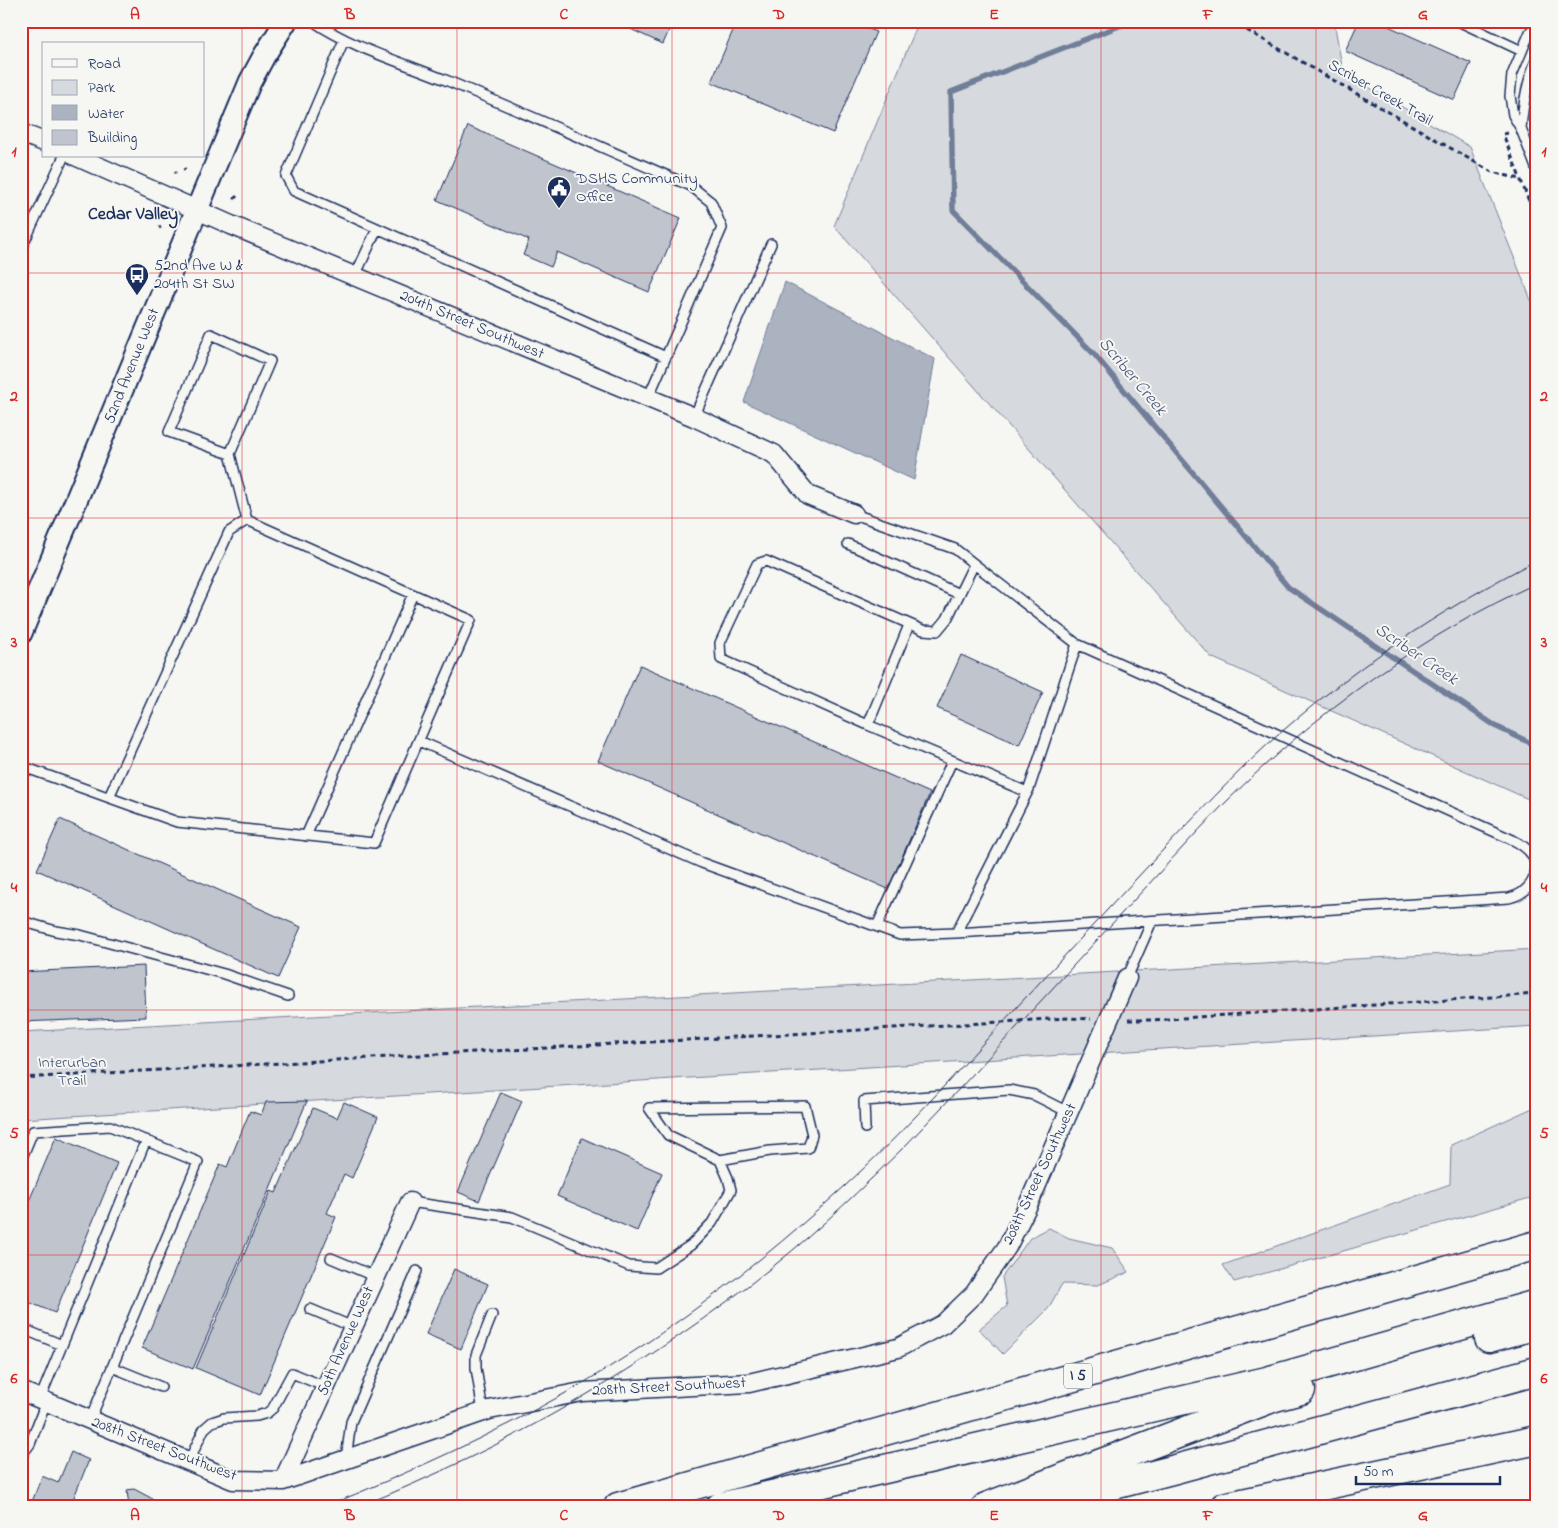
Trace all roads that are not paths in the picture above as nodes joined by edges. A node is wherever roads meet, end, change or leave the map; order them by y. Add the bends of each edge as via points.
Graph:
1 (286, 21) edge
2 (313, 21) edge
3 (1458, 21) edge
4 (1468, 23) edge
5 (1537, 23) edge
6 (344, 40) junction
7 (1522, 51) junction
8 (1537, 58) edge
9 (1521, 129) junction
10 (21, 133) edge
11 (42, 141) edge
12 (63, 158) edge
13 (81, 158) edge
14 (1537, 170) edge
15 (197, 209) junction
16 (378, 229) junction
17 (770, 244) dead end
18 (21, 249) edge
19 (355, 276) junction
20 (666, 356) junction
21 (648, 398) junction
22 (694, 417) junction
23 (230, 454) junction
24 (854, 514) joint
25 (247, 520) junction
26 (848, 544) dead end
27 (974, 564) junction
28 (413, 594) junction
29 (959, 594) junction
30 (27, 603) edge
31 (909, 625) junction
32 (21, 633) edge
33 (1077, 644) junction
34 (868, 725) junction
35 (419, 741) junction
36 (952, 761) junction
37 (21, 766) edge
38 (1027, 792) junction
39 (109, 798) junction
40 (306, 836) junction
41 (21, 920) edge
42 (1152, 921) junction
43 (878, 926) junction
44 (956, 933) junction
45 (1127, 978) joint
46 (288, 996) dead end
47 (1068, 1112) junction
48 (865, 1128) dead end
49 (146, 1140) junction
50 (21, 1160) edge
51 (720, 1160) junction
52 (410, 1202) joint
53 (1537, 1245) edge
54 (331, 1258) dead end
55 (417, 1271) dead end
56 (376, 1277) junction
57 (1537, 1304) edge
58 (310, 1309) dead end
59 (492, 1315) dead end
60 (1537, 1324) edge
61 (353, 1327) junction
62 (21, 1328) edge
63 (62, 1345) junction
64 (112, 1367) junction
65 (1537, 1371) edge
66 (326, 1387) junction
67 (161, 1388) dead end
68 (21, 1391) edge
69 (43, 1400) junction
70 (483, 1412) junction
71 (90, 1420) junction
72 (1537, 1440) edge
73 (21, 1456) edge
74 (346, 1459) junction
75 (189, 1462) junction
76 (284, 1481) junction
77 (618, 1507) edge
78 (720, 1507) edge
79 (986, 1507) edge
80 (1030, 1507) edge
81 (1224, 1507) edge

1 - 15 street, 52nd Avenue West via 250,82
2 - 6 lane
3 - 4 lane
4 - 7 lane
5 - 7 lane
6 - 16 lane via 286,176 294,191
6 - 20 lane via 691,186 711,202 722,228
7 - 9 lane via 1512,75 1510,96 1513,115
8 - 9 lane via 1523,104
9 - 14 lane
10 - 11 street
12 - 18 lane
13 - 15 street, 204th Street Southwest
15 - 19 street, 204th Street Southwest
15 - 30 street, 52nd Avenue West
16 - 19 lane
16 - 20 lane
17 - 22 lane
19 - 21 street, 204th Street Southwest
20 - 21 lane
21 - 22 street, 204th Street Southwest
22 - 24 street, 204th Street Southwest via 774,454 808,495
23 - 23 lane via 270,361 211,334 169,432
23 - 25 lane
24 - 27 lane via 954,549
25 - 28 lane
25 - 39 lane via 229,532
26 - 29 lane
27 - 29 lane
27 - 33 lane
28 - 35 lane via 471,620
28 - 40 lane
29 - 31 lane via 947,619 937,630
30 - 32 street, 52nd Avenue West
31 - 34 lane
31 - 34 lane via 766,561 757,564 720,644 721,660
33 - 38 lane
33 - 42 lane via 1514,840 1533,857 1535,869 1528,889 1509,898
34 - 36 lane
35 - 40 lane via 374,843
35 - 43 lane via 702,863
36 - 38 lane
36 - 43 lane
37 - 39 lane
38 - 44 lane
39 - 40 lane via 178,822
41 - 46 lane via 224,974
42 - 44 lane
42 - 45 lane
43 - 44 lane via 900,935
45 - 47 street, 208th Street Southwest
47 - 48 lane via 1034,1096 1009,1090 922,1096 864,1101
47 - 70 street, 208th Street Southwest via 1007,1247 974,1294 943,1324 906,1344 749,1383 582,1392
49 - 50 lane via 110,1126 34,1131
49 - 63 lane
49 - 64 lane via 198,1162
51 - 51 lane via 668,1135 649,1108 805,1106 812,1134 808,1148
51 - 52 lane via 731,1190 722,1208 691,1245 656,1268 629,1266 512,1217
52 - 56 street, 50th Avenue West
53 - 77 highway, I 5
54 - 56 lane
55 - 74 lane via 351,1422
56 - 61 street, 50th Avenue West
57 - 78 highway via 1267,1381
58 - 61 lane
59 - 70 lane via 476,1355
60 - 79 highway via 1276,1397
61 - 66 street, 50th Avenue West
62 - 63 lane
63 - 69 lane
64 - 67 lane
64 - 71 lane
65 - 80 highway
66 - 75 lane via 292,1373 273,1408 266,1413 212,1422 204,1429
66 - 76 street, 50th Avenue West
68 - 69 street, 208th Street Southwest
69 - 71 street, 208th Street Southwest
69 - 73 lane via 30,1444
70 - 74 street, 208th Street Southwest
71 - 75 street, 208th Street Southwest
72 - 81 highway
74 - 76 street, 208th Street Southwest
75 - 76 street, 208th Street Southwest via 233,1480

